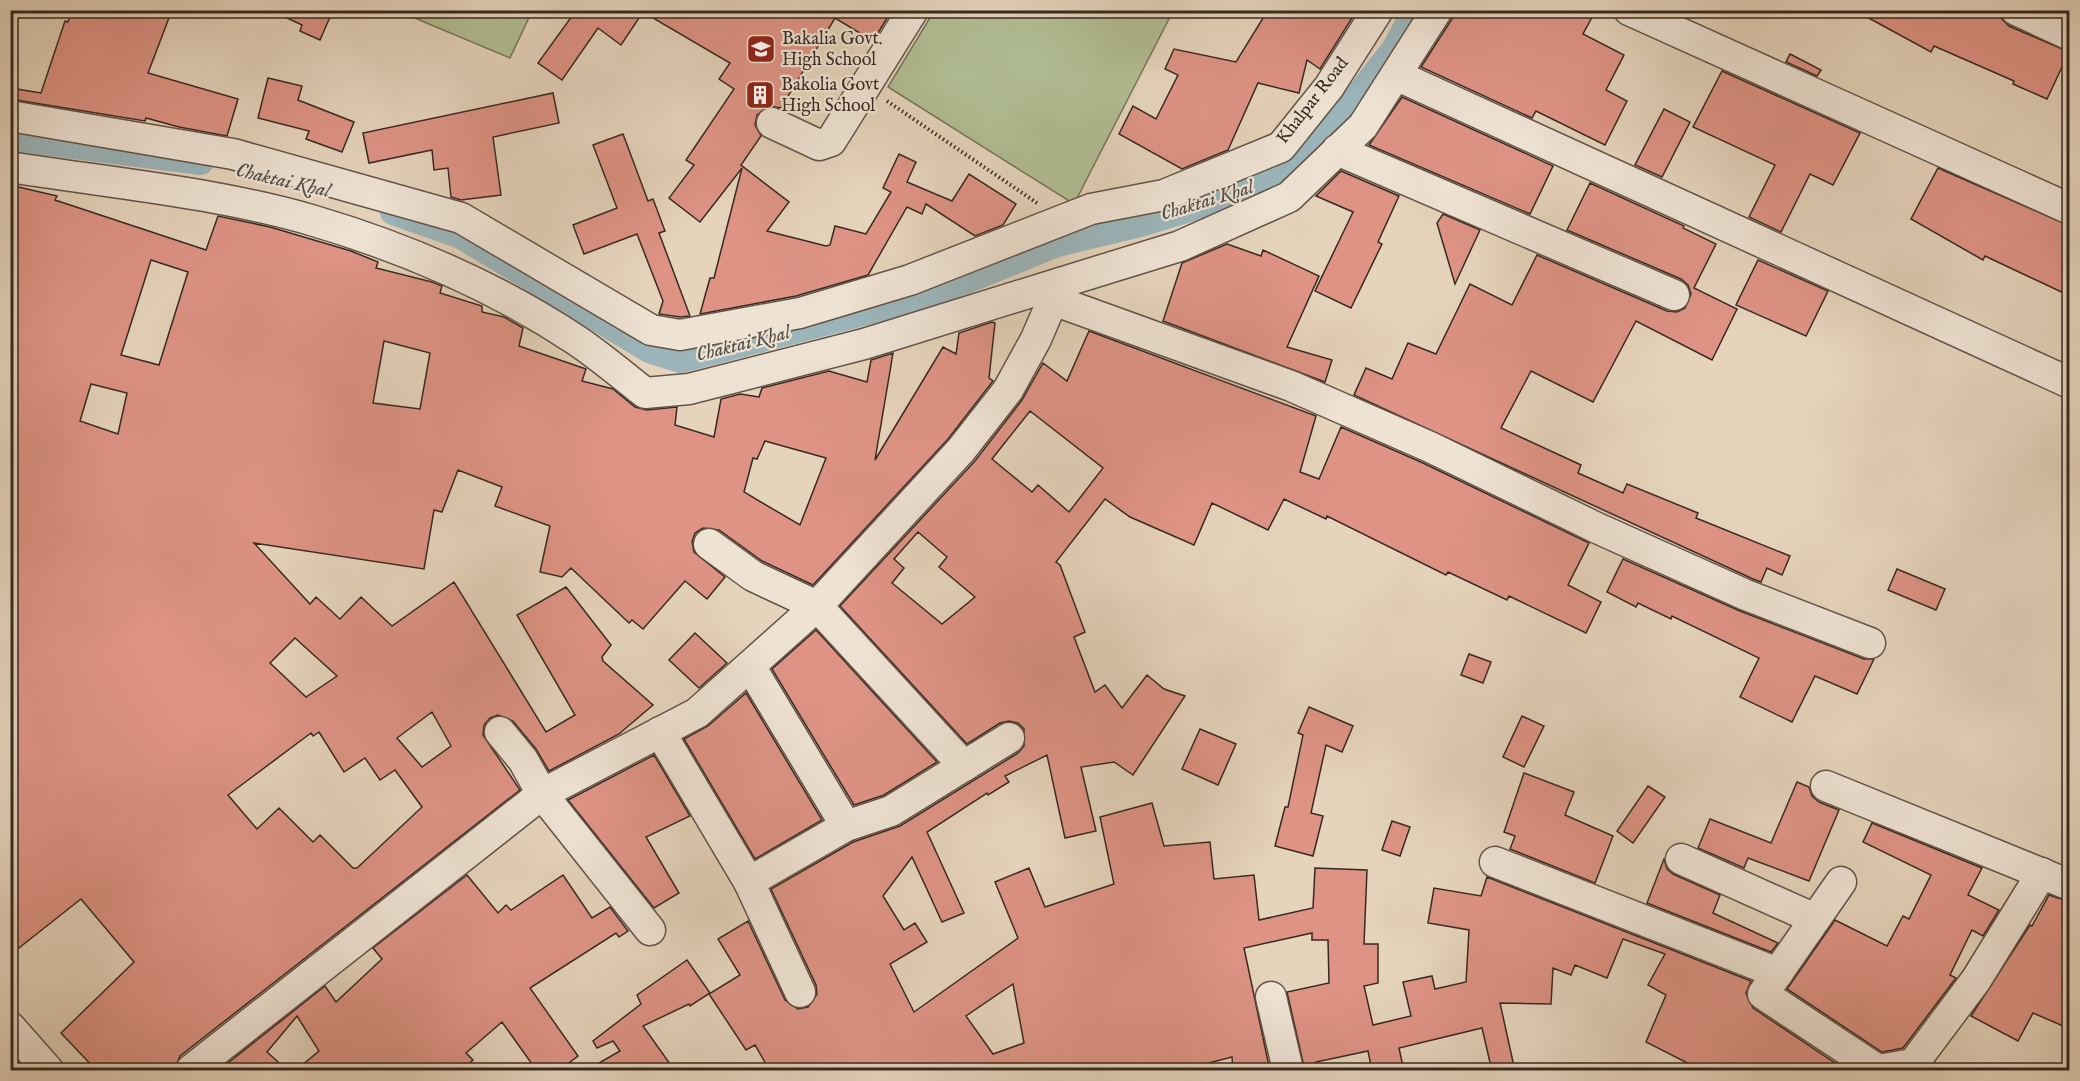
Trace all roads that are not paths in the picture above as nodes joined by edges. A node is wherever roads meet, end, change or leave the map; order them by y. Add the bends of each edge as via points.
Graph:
1 (913, 10) edge
2 (1378, 10) edge
3 (1437, 10) edge
4 (1629, 10) edge
5 (2016, 10) edge
6 (2070, 35) edge
7 (1396, 75) junction
8 (10, 116) edge
9 (772, 123) dead end
10 (1338, 150) junction
11 (10, 167) edge
12 (2070, 209) edge
13 (1057, 291) junction
14 (1674, 295) dead end
15 (2070, 383) edge
16 (709, 544) dead end
17 (817, 606) junction
18 (1870, 643) dead end
19 (750, 666) junction
20 (500, 732) dead end
21 (660, 732) junction
22 (1009, 738) dead end
23 (964, 766) junction
24 (1826, 786) dead end
25 (542, 794) junction
26 (846, 826) junction
27 (1681, 859) dead end
28 (1495, 862) dead end
29 (2042, 873) junction
30 (748, 882) junction
31 (1841, 882) dead end
32 (2070, 885) edge
33 (1815, 920) junction
34 (650, 930) dead end
35 (1778, 973) junction
36 (800, 992) dead end
37 (1271, 997) dead end
38 (10, 1027) edge
39 (1878, 1070) edge
40 (48, 1071) edge
41 (191, 1071) edge
42 (1288, 1071) edge

1 - 9 street via 831,141 819,145
2 - 8 street, Khalpar Road via 1329,87 1281,147 1164,195 1091,209 910,280 800,313 680,335 651,330 461,218 232,154
3 - 7 street
4 - 12 street
5 - 6 street
7 - 10 street via 1363,126
7 - 15 street
10 - 13 street via 1289,197 1180,246
10 - 14 street
11 - 13 street via 219,199 311,220 398,249 493,291 576,340 645,393 689,388
13 - 17 street via 1008,390 961,450
13 - 18 street via 1291,386 1746,595
16 - 17 street via 753,576
17 - 19 street
17 - 23 street
19 - 21 street via 697,713
19 - 26 street
20 - 25 street via 523,760
21 - 25 street
21 - 30 street
22 - 23 street
23 - 26 street via 891,811
24 - 29 street
25 - 34 street
25 - 41 street
26 - 30 street
27 - 33 street
28 - 35 street
29 - 32 street
29 - 39 street via 1976,980 1912,1064
30 - 36 street
31 - 33 street
33 - 35 street
35 - 39 street via 1763,994
37 - 42 street
38 - 40 street

